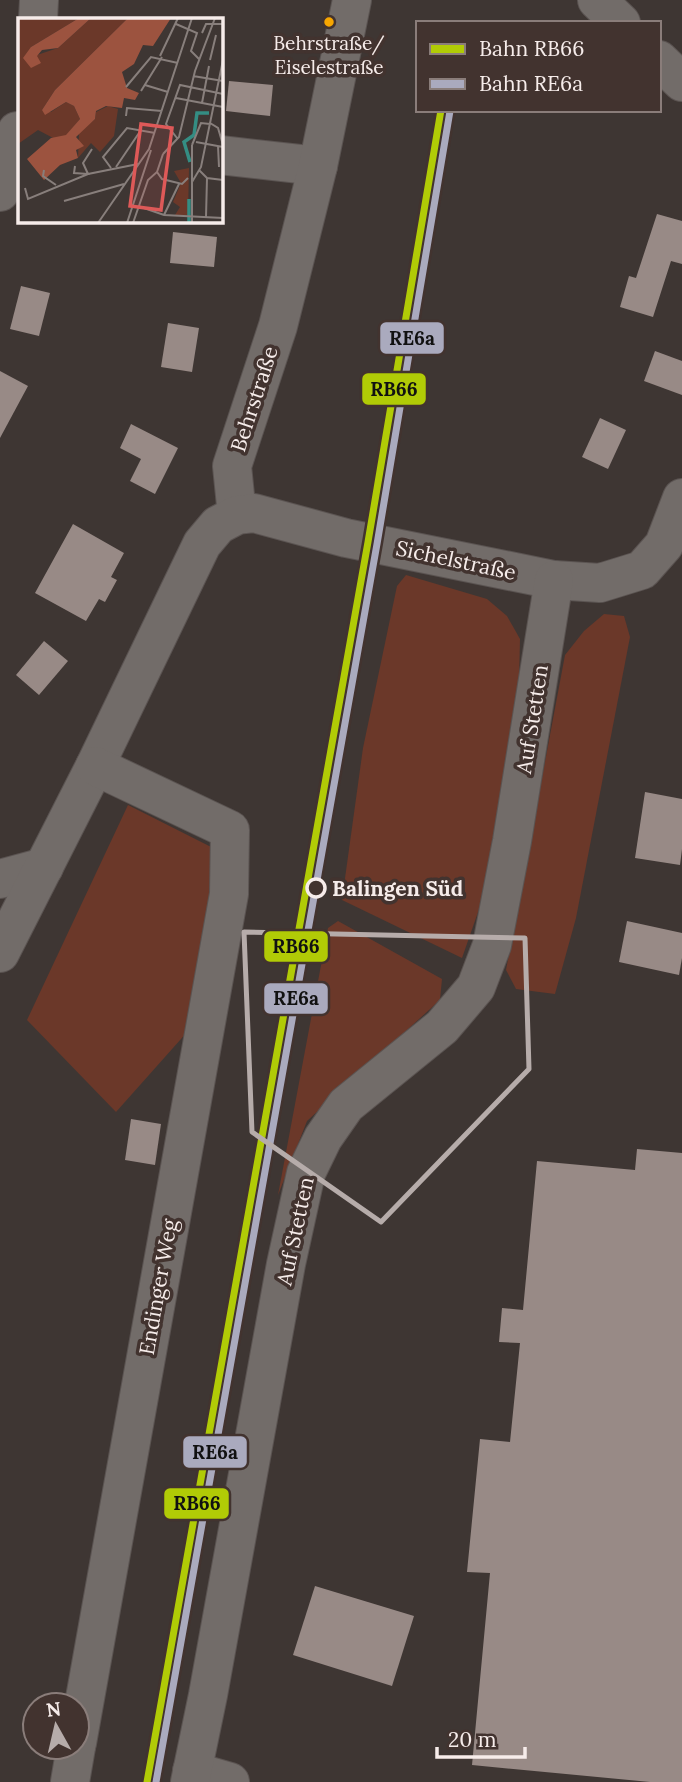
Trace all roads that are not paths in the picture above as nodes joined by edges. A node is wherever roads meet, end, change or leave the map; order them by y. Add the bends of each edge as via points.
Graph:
1 (40, 0) edge
2 (352, 0) edge
3 (597, 0) edge
4 (38, 18) edge
5 (619, 21) edge
6 (661, 62) edge
7 (682, 82) edge
8 (12, 130) edge
9 (222, 155) edge
10 (317, 166) junction
11 (0, 192) edge
12 (682, 498) edge
13 (237, 515) junction
14 (554, 580) junction
15 (95, 766) junction
16 (44, 867) junction
17 (0, 879) edge
18 (0, 953) edge
19 (87, 1691) edge
20 (74, 1761) edge
21 (191, 1777) edge
22 (70, 1782) edge
23 (230, 1782) edge

1 - 4 street
2 - 10 street, Behrstraße
3 - 5 street
6 - 7 street
8 - 11 street
9 - 10 street
10 - 13 street, Behrstraße via 278,326 232,466
12 - 14 street, Sichelstraße via 664,545 642,570 600,583
13 - 14 street, Sichelstraße via 254,513 346,538
13 - 15 street via 218,525 202,544
14 - 21 street, Auf Stetten via 510,854 492,945 476,987 442,1027 346,1105 306,1173
15 - 16 street
15 - 19 street, Endinger Weg via 230,830 229,894
16 - 17 street
16 - 18 street
20 - 22 street, Endinger Weg
21 - 23 street

